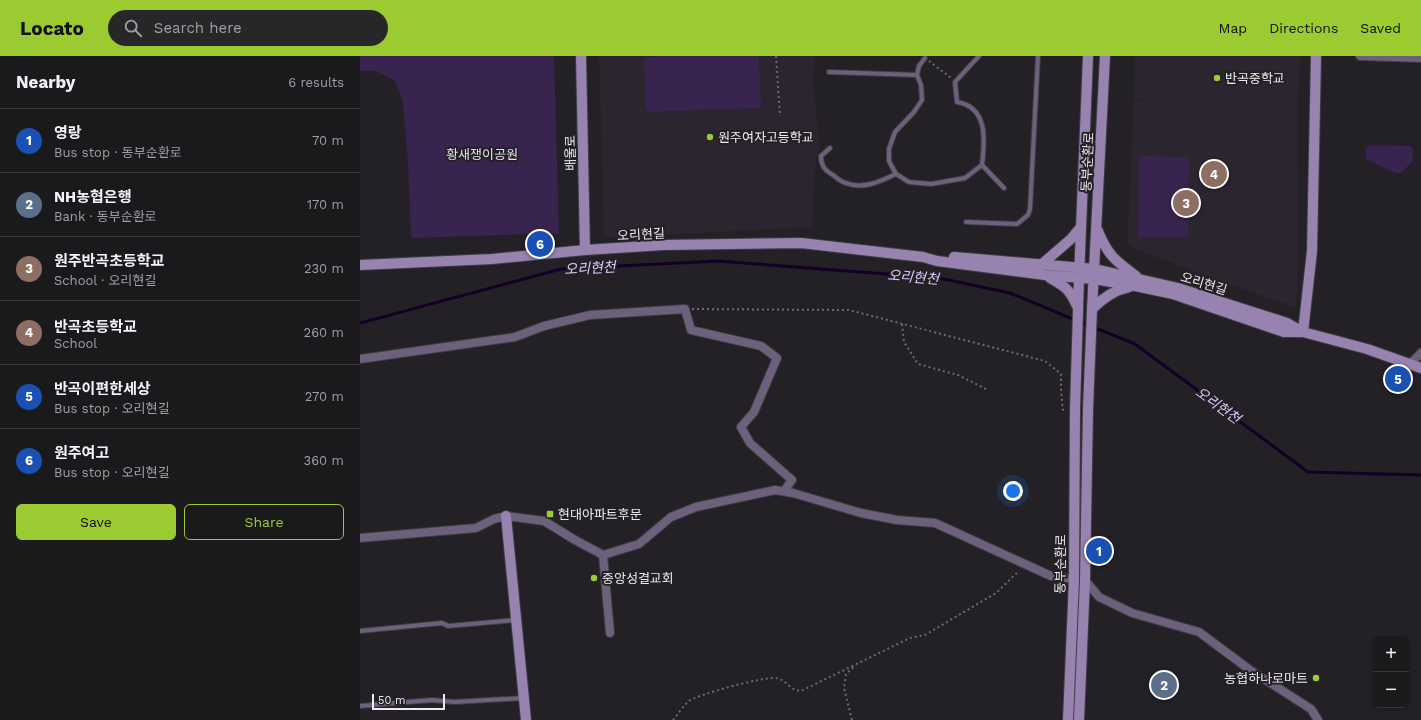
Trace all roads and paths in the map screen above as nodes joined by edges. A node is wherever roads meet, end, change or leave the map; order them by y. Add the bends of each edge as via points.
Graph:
1 (580, 56) edge
2 (776, 56) edge
3 (979, 56) edge
4 (1038, 56) edge
5 (1088, 56) edge
6 (1105, 56) edge
7 (1316, 56) edge
8 (1360, 56) edge
9 (925, 58) joint
10 (1421, 58) edge
11 (829, 72) dead end
12 (917, 75) junction
13 (955, 82) junction
14 (780, 116) dead end
15 (830, 148) dead end
16 (982, 165) junction
17 (896, 174) junction
18 (1004, 188) dead end
19 (966, 222) dead end
20 (1081, 227) junction
21 (1097, 228) junction
22 (585, 250) junction
23 (923, 257) junction
24 (1042, 264) junction
25 (360, 265) edge
26 (1079, 268) junction
27 (1095, 274) junction
28 (1045, 275) junction
29 (1079, 278) junction
30 (1137, 283) junction
31 (1078, 308) junction
32 (685, 309) junction
33 (1092, 309) junction
34 (902, 324) junction
35 (1303, 332) junction
36 (1421, 353) edge
37 (360, 359) edge
38 (1410, 364) junction
39 (1421, 368) edge
40 (988, 390) dead end
41 (1075, 412) junction
42 (784, 491) junction
43 (506, 516) junction
44 (360, 538) edge
45 (603, 555) junction
46 (1026, 564) junction
47 (1074, 579) junction
48 (1085, 580) junction
49 (516, 620) junction
50 (360, 631) edge
51 (610, 633) dead end
52 (858, 664) junction
53 (524, 698) junction
54 (360, 706) edge
55 (526, 720) edge
56 (673, 720) edge
57 (852, 720) edge
58 (1068, 720) edge
59 (1079, 720) edge
60 (1318, 720) edge

1 - 22 street, 배울로
2 - 14 path
3 - 13 lane
4 - 19 lane via 1028,215 1017,224
5 - 20 street, 동부순환로
6 - 21 street, 동부순환로
7 - 35 street via 1312,251
8 - 10 street
9 - 12 lane via 918,66
9 - 13 path
11 - 12 lane
12 - 17 lane via 922,100 895,132 889,148 889,161
13 - 16 lane via 957,102 976,112 981,120 984,140
15 - 17 lane via 821,156 821,163 826,172 846,184 874,184
16 - 17 lane via 964,178 931,184 909,182
16 - 18 lane
20 - 24 street
20 - 26 street, 동부순환로
21 - 27 street, 동부순환로
21 - 30 street via 1102,242 1114,259
22 - 23 street, 오리현길 via 662,245 801,243
22 - 25 street, 오리현길 via 492,259
23 - 24 street, 오리현길 via 936,255
23 - 28 street, 오리현길
24 - 26 street, 오리현길
26 - 27 street, 오리현길
26 - 29 street, 동부순환로
27 - 29 street, 오리현길
27 - 30 street, 오리현길
27 - 33 street, 동부순환로
28 - 29 street, 오리현길
28 - 31 street via 1066,288 1072,294
29 - 31 street
30 - 33 street via 1120,289 1101,300
30 - 35 street, 오리현길 via 1284,332
31 - 41 street, 동부순환로
32 - 34 path via 849,310
32 - 37 street via 590,315 544,326 515,337
32 - 42 street via 691,330 761,346 777,358 754,412 741,427 750,443 792,480
33 - 48 street, 동부순환로
34 - 40 path via 904,342 918,364 958,375
34 - 41 path via 1045,361 1061,374 1063,411
35 - 38 street, 오리현길 via 1367,349
36 - 38 street
38 - 39 street, 오리현길
41 - 47 street, 동부순환로
42 - 45 street via 775,490 696,506 671,517 639,544
42 - 46 street via 861,514 935,523
43 - 44 street via 476,528
43 - 45 street via 544,521
43 - 49 street
45 - 51 street
46 - 47 street via 1051,576
46 - 52 path via 996,593 925,635 910,638
47 - 48 street
47 - 58 street, 동부순환로
48 - 59 street, 동부순환로
48 - 60 street via 1099,597 1132,613 1199,632 1250,670 1311,709
49 - 50 lane via 448,626 442,623
49 - 53 street
52 - 56 path via 801,691 794,690 782,679 775,678 761,679 702,695 688,701
52 - 57 path via 846,674 844,688
53 - 54 lane via 454,702 432,700
53 - 55 street

